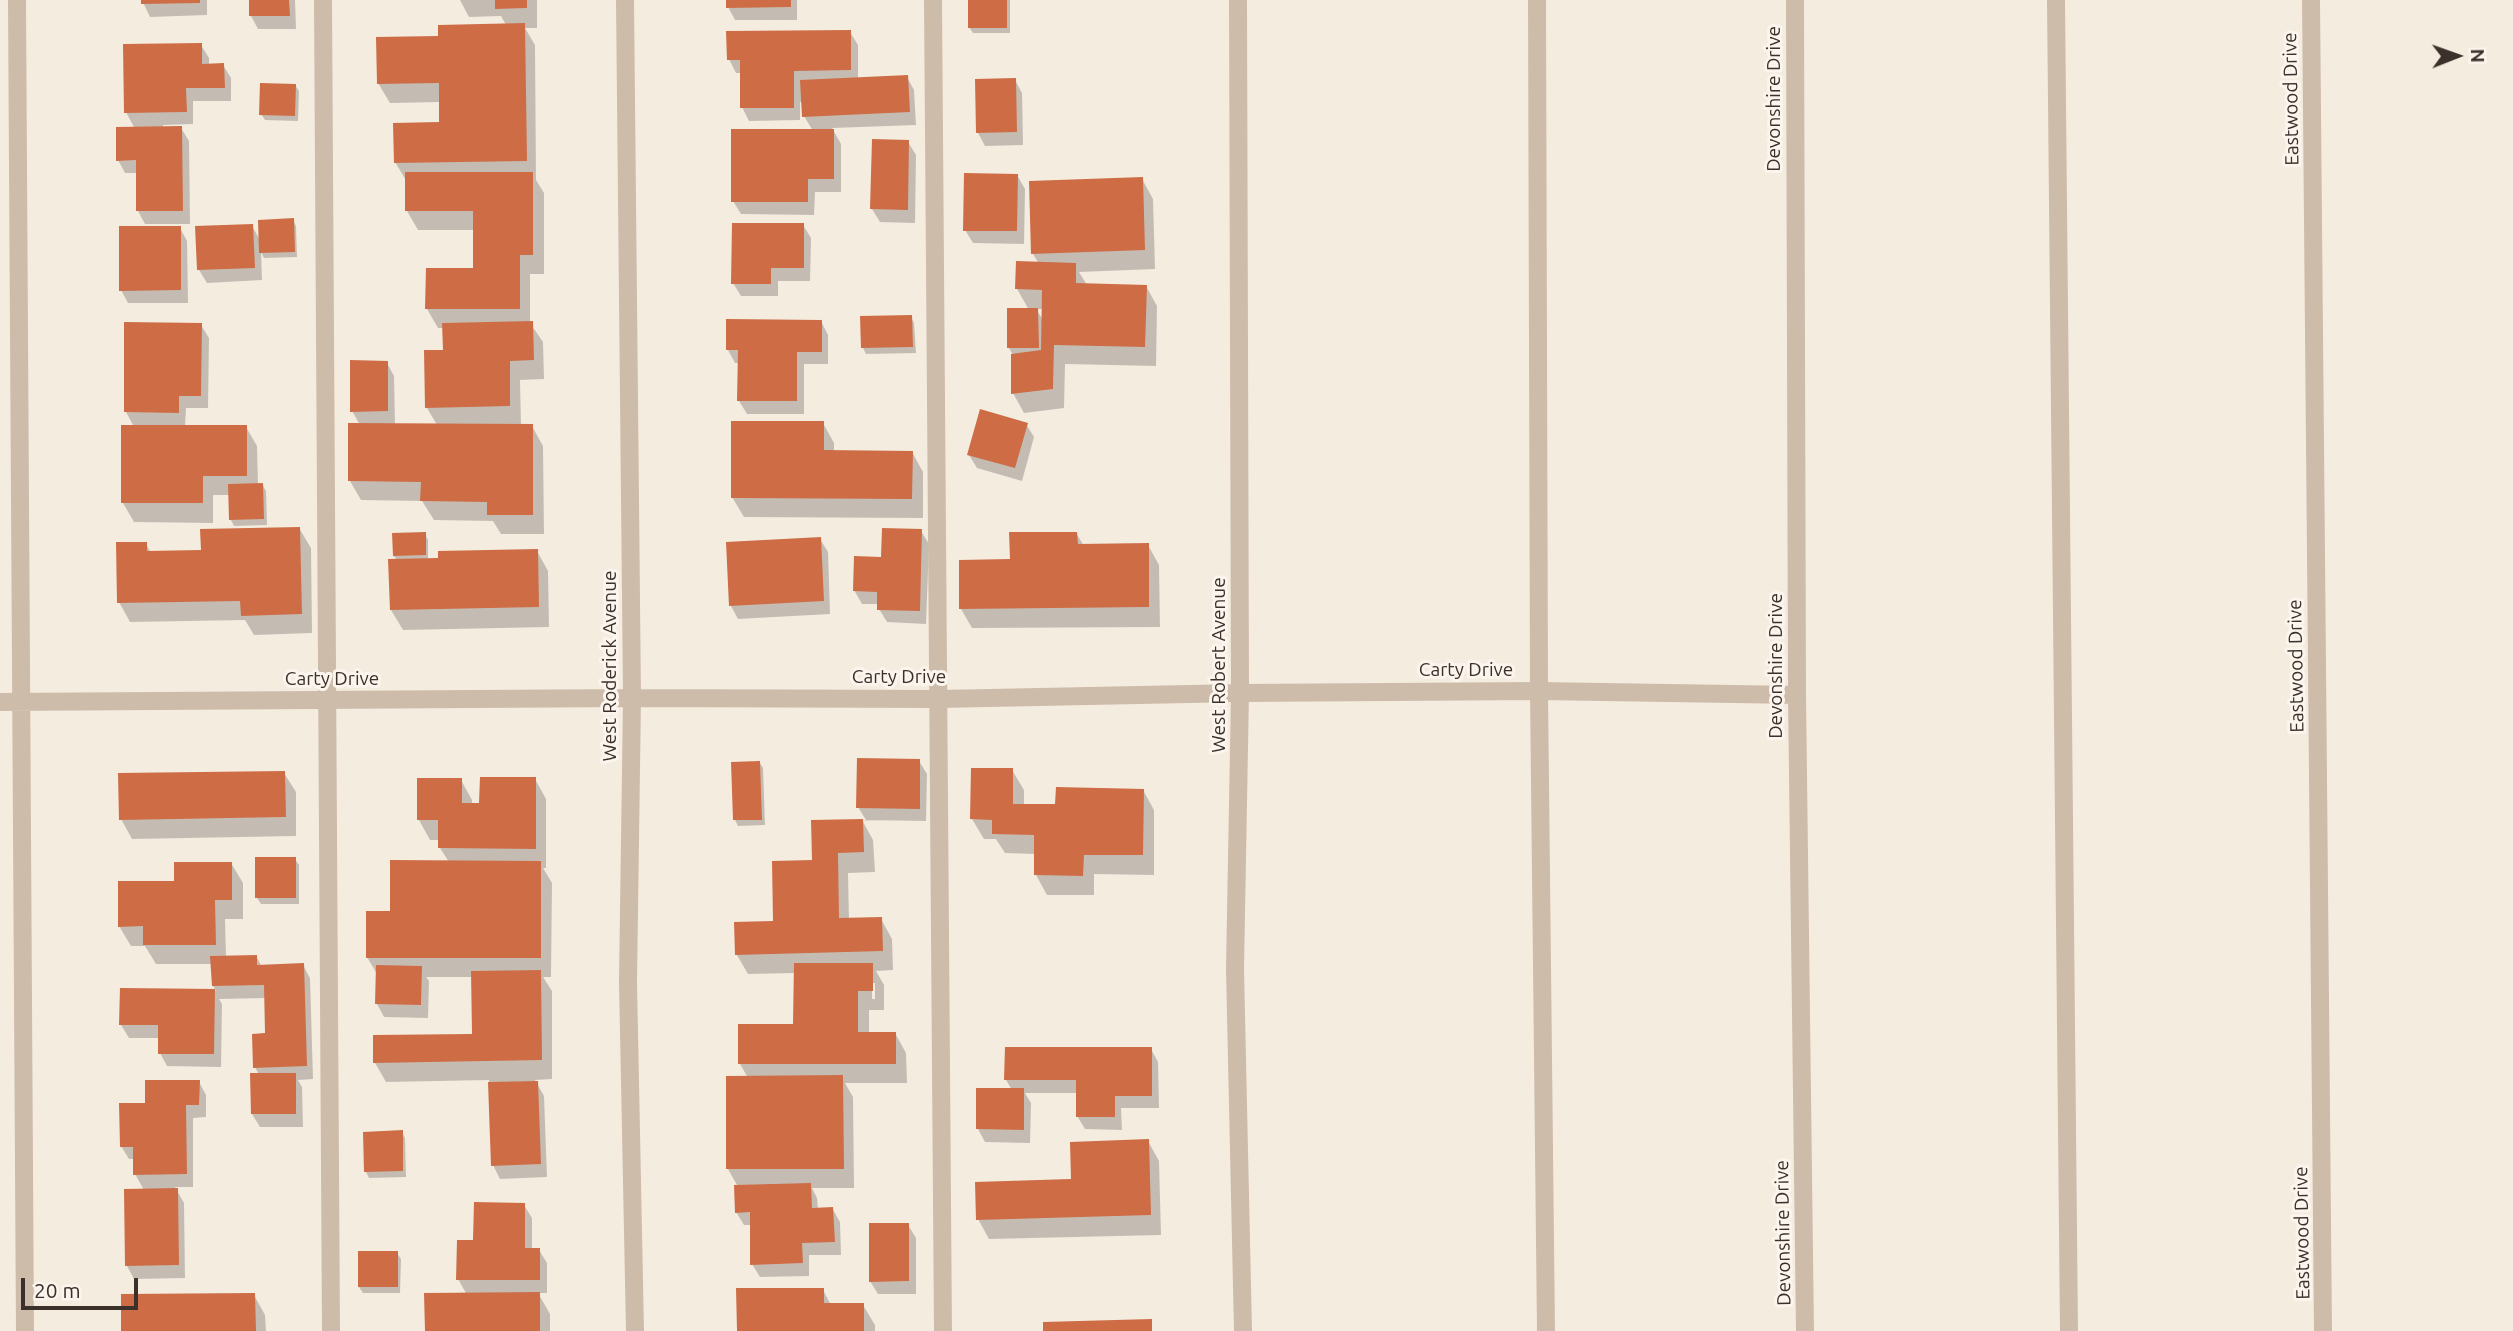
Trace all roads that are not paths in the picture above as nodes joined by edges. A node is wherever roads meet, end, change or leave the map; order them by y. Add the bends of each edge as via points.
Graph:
1 (17, 0) edge
2 (323, 0) edge
3 (625, 0) edge
4 (933, 0) edge
5 (1238, 0) edge
6 (1536, 0) edge
7 (1795, 0) edge
8 (2056, 0) edge
9 (2311, 0) edge
10 (1539, 691) junction
11 (1240, 693) junction
12 (1797, 695) junction
13 (632, 698) junction
14 (938, 699) junction
15 (328, 700) junction
16 (0, 702) edge
17 (22, 702) junction
18 (25, 1331) edge
19 (331, 1331) edge
20 (635, 1331) edge
21 (943, 1331) edge
22 (1243, 1331) edge
23 (1546, 1331) edge
24 (1805, 1331) edge
25 (2069, 1331) edge
26 (2323, 1331) edge

1 - 17 street
2 - 15 street
3 - 13 street, West Roderick Avenue
4 - 14 street
5 - 11 street, West Robert Avenue
6 - 10 street
7 - 12 street, Devonshire Drive
8 - 25 street
9 - 26 street, Eastwood Drive
10 - 11 street, Carty Drive
10 - 12 street, Carty Drive
10 - 23 street
11 - 14 street, Carty Drive
11 - 22 street, West Robert Avenue via 1235,969
12 - 24 street, Devonshire Drive
13 - 14 street, Carty Drive
13 - 15 street, Carty Drive
13 - 20 street, West Roderick Avenue via 628,982
14 - 21 street
15 - 17 street, Carty Drive
15 - 19 street
16 - 17 street, Carty Drive
17 - 18 street

